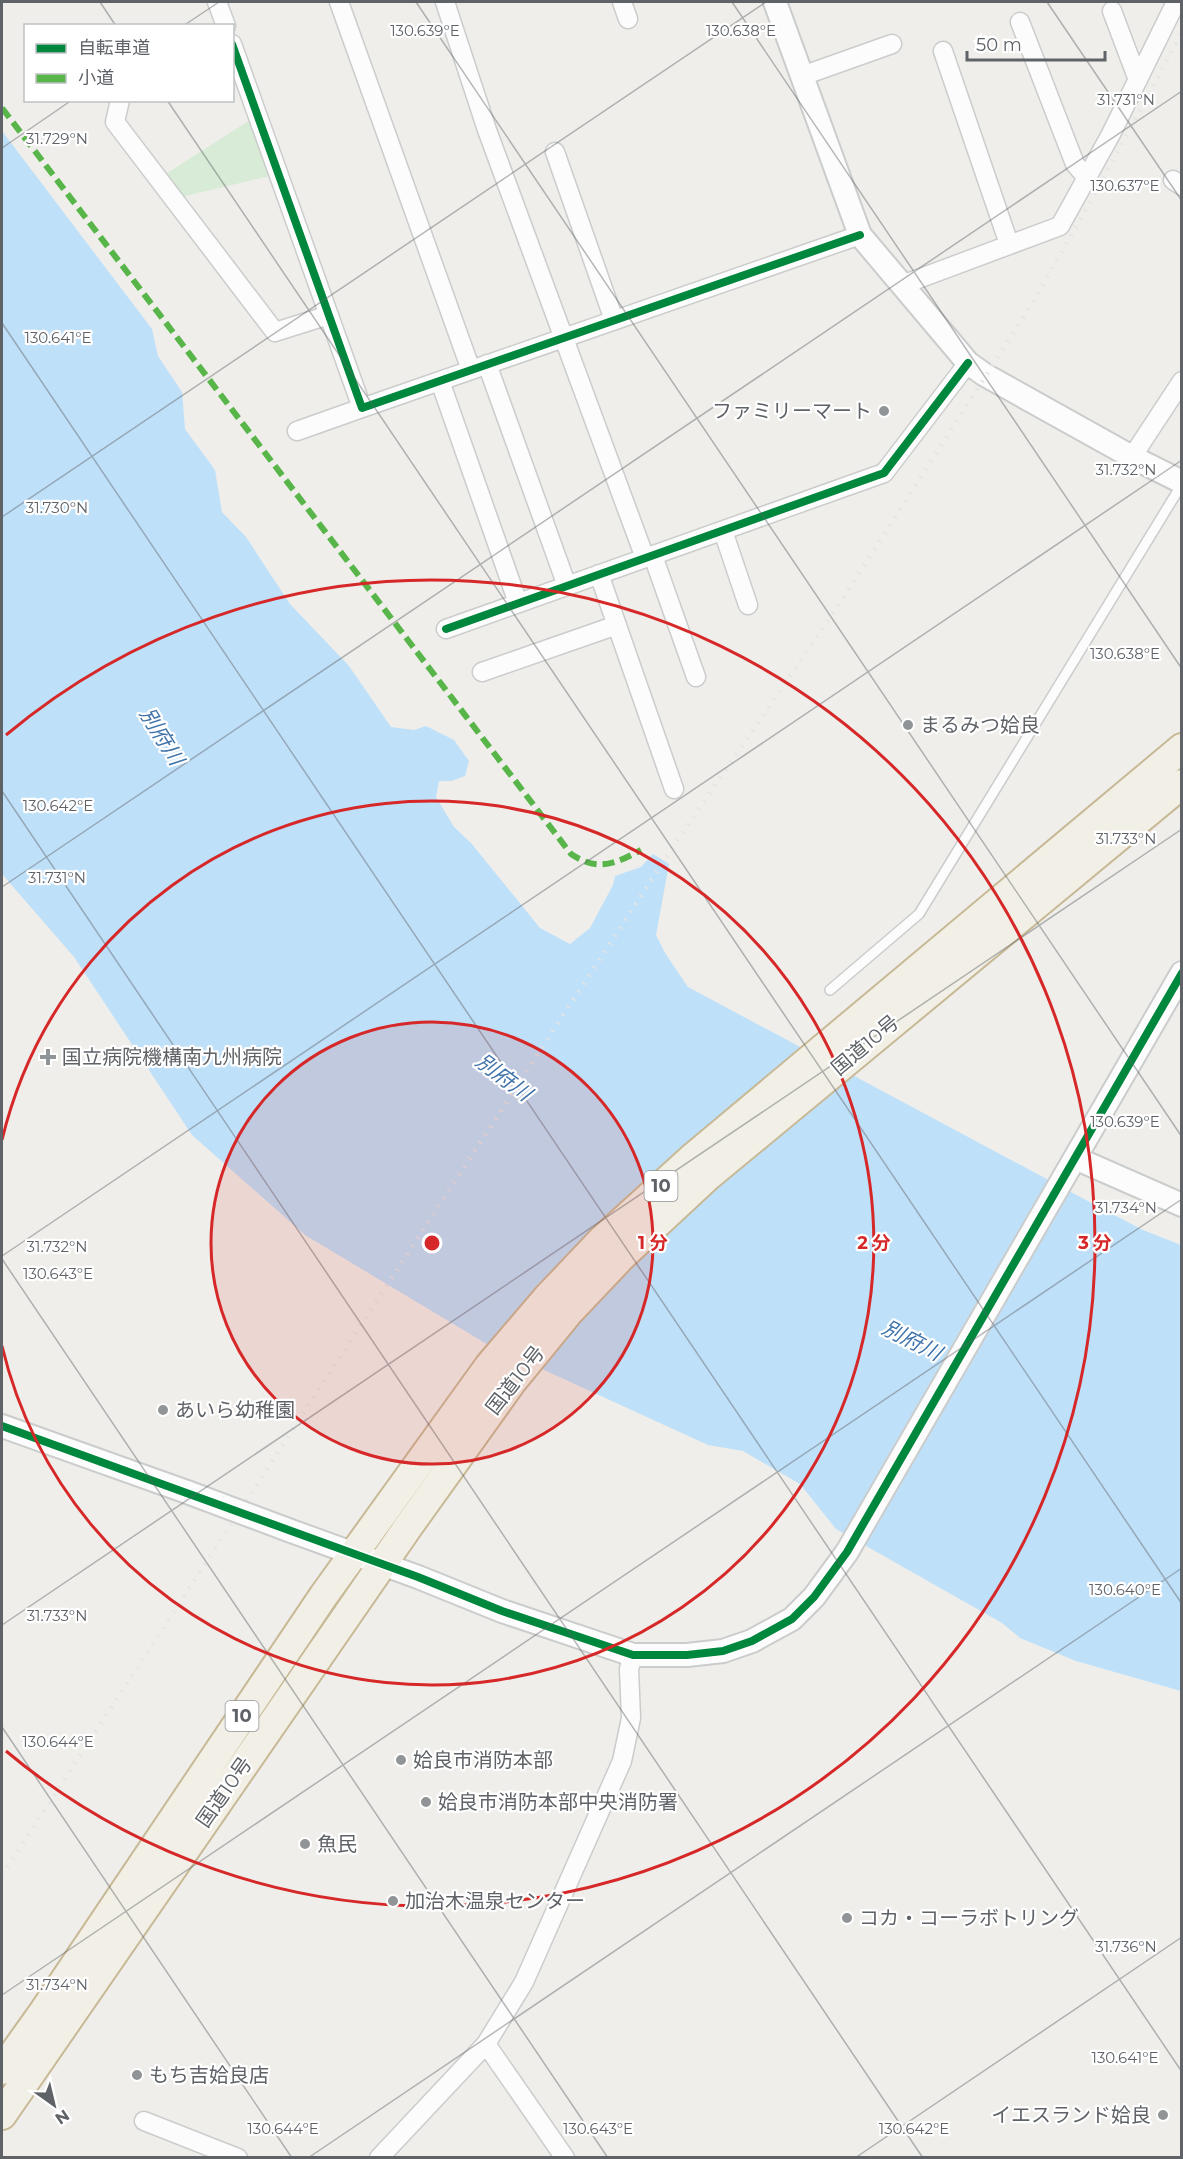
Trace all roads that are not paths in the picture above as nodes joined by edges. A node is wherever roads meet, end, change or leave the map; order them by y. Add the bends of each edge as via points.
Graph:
1 (217, 2) edge
2 (339, 2) edge
3 (445, 2) edge
4 (622, 2) edge
5 (775, 2) edge
6 (1176, 2) edge
7 (1112, 11) dead end
8 (628, 19) dead end
9 (1020, 22) dead end
10 (225, 24) edge
11 (892, 44) dead end
12 (234, 50) edge
13 (944, 51) dead end
14 (802, 76) junction
15 (1138, 80) junction
16 (120, 102) edge
17 (555, 152) dead end
18 (1087, 178) junction
19 (860, 235) junction
20 (1009, 244) junction
21 (902, 285) junction
22 (329, 315) junction
23 (614, 320) junction
24 (563, 339) junction
25 (968, 363) junction
26 (479, 367) junction
27 (440, 381) junction
28 (1182, 381) edge
29 (363, 408) junction
30 (297, 431) dead end
31 (1132, 457) junction
32 (1182, 483) edge
33 (723, 531) junction
34 (649, 557) junction
35 (599, 574) junction
36 (567, 586) junction
37 (518, 603) junction
38 (748, 605) dead end
39 (617, 625) junction
40 (446, 629) dead end
41 (482, 672) dead end
42 (696, 677) dead end
43 (1182, 748) edge
44 (1182, 784) edge
45 (674, 789) dead end
46 (1182, 973) edge
47 (830, 990) dead end
48 (860, 1033) junction
49 (1069, 1168) junction
50 (1182, 1205) edge
51 (500, 1375) junction
52 (2, 1426) edge
53 (354, 1555) junction
54 (382, 1565) junction
55 (633, 1655) junction
56 (486, 2044) junction
57 (2, 2070) edge
58 (2, 2115) edge
59 (144, 2121) dead end
60 (238, 2157) edge
61 (379, 2157) edge
62 (564, 2157) edge

1 - 10 street
2 - 26 street
3 - 24 street
4 - 8 street
5 - 14 street
6 - 15 street
7 - 15 street
9 - 18 street via 1075,164
11 - 14 street
12 - 22 street
13 - 20 street
14 - 19 street
15 - 18 street
16 - 22 street via 115,122 275,332
17 - 23 street
18 - 20 street via 1060,226
19 - 21 street
19 - 23 street
20 - 21 street
21 - 25 street
22 - 29 street
23 - 24 street
24 - 26 street
24 - 34 street
25 - 31 street
25 - 33 street via 884,473
26 - 27 street
26 - 36 street
27 - 29 street
27 - 37 street
28 - 31 street
29 - 30 street
31 - 32 street
32 - 47 lane via 919,914
33 - 34 street
33 - 38 street
34 - 35 street
34 - 42 street
35 - 36 street
35 - 39 street
36 - 37 street
37 - 40 street
39 - 41 street
39 - 45 street
43 - 48 highway, 国道10号 / 10
44 - 48 highway, 国道10号 / 10
46 - 49 street
48 - 51 highway, 国道10号 / 10
49 - 50 street
49 - 55 street via 847,1552 814,1597 792,1618 752,1641 687,1655
51 - 53 highway, 国道10号 / 10
51 - 54 highway, 国道10号 / 10
52 - 53 street, bridge
53 - 54 street
53 - 57 highway, 国道10号 / 10
54 - 55 street
54 - 58 highway, 国道10号 / 10
55 - 56 street via 629,1669 631,1718 622,1761 524,1982
56 - 61 street
56 - 62 street
59 - 60 street

